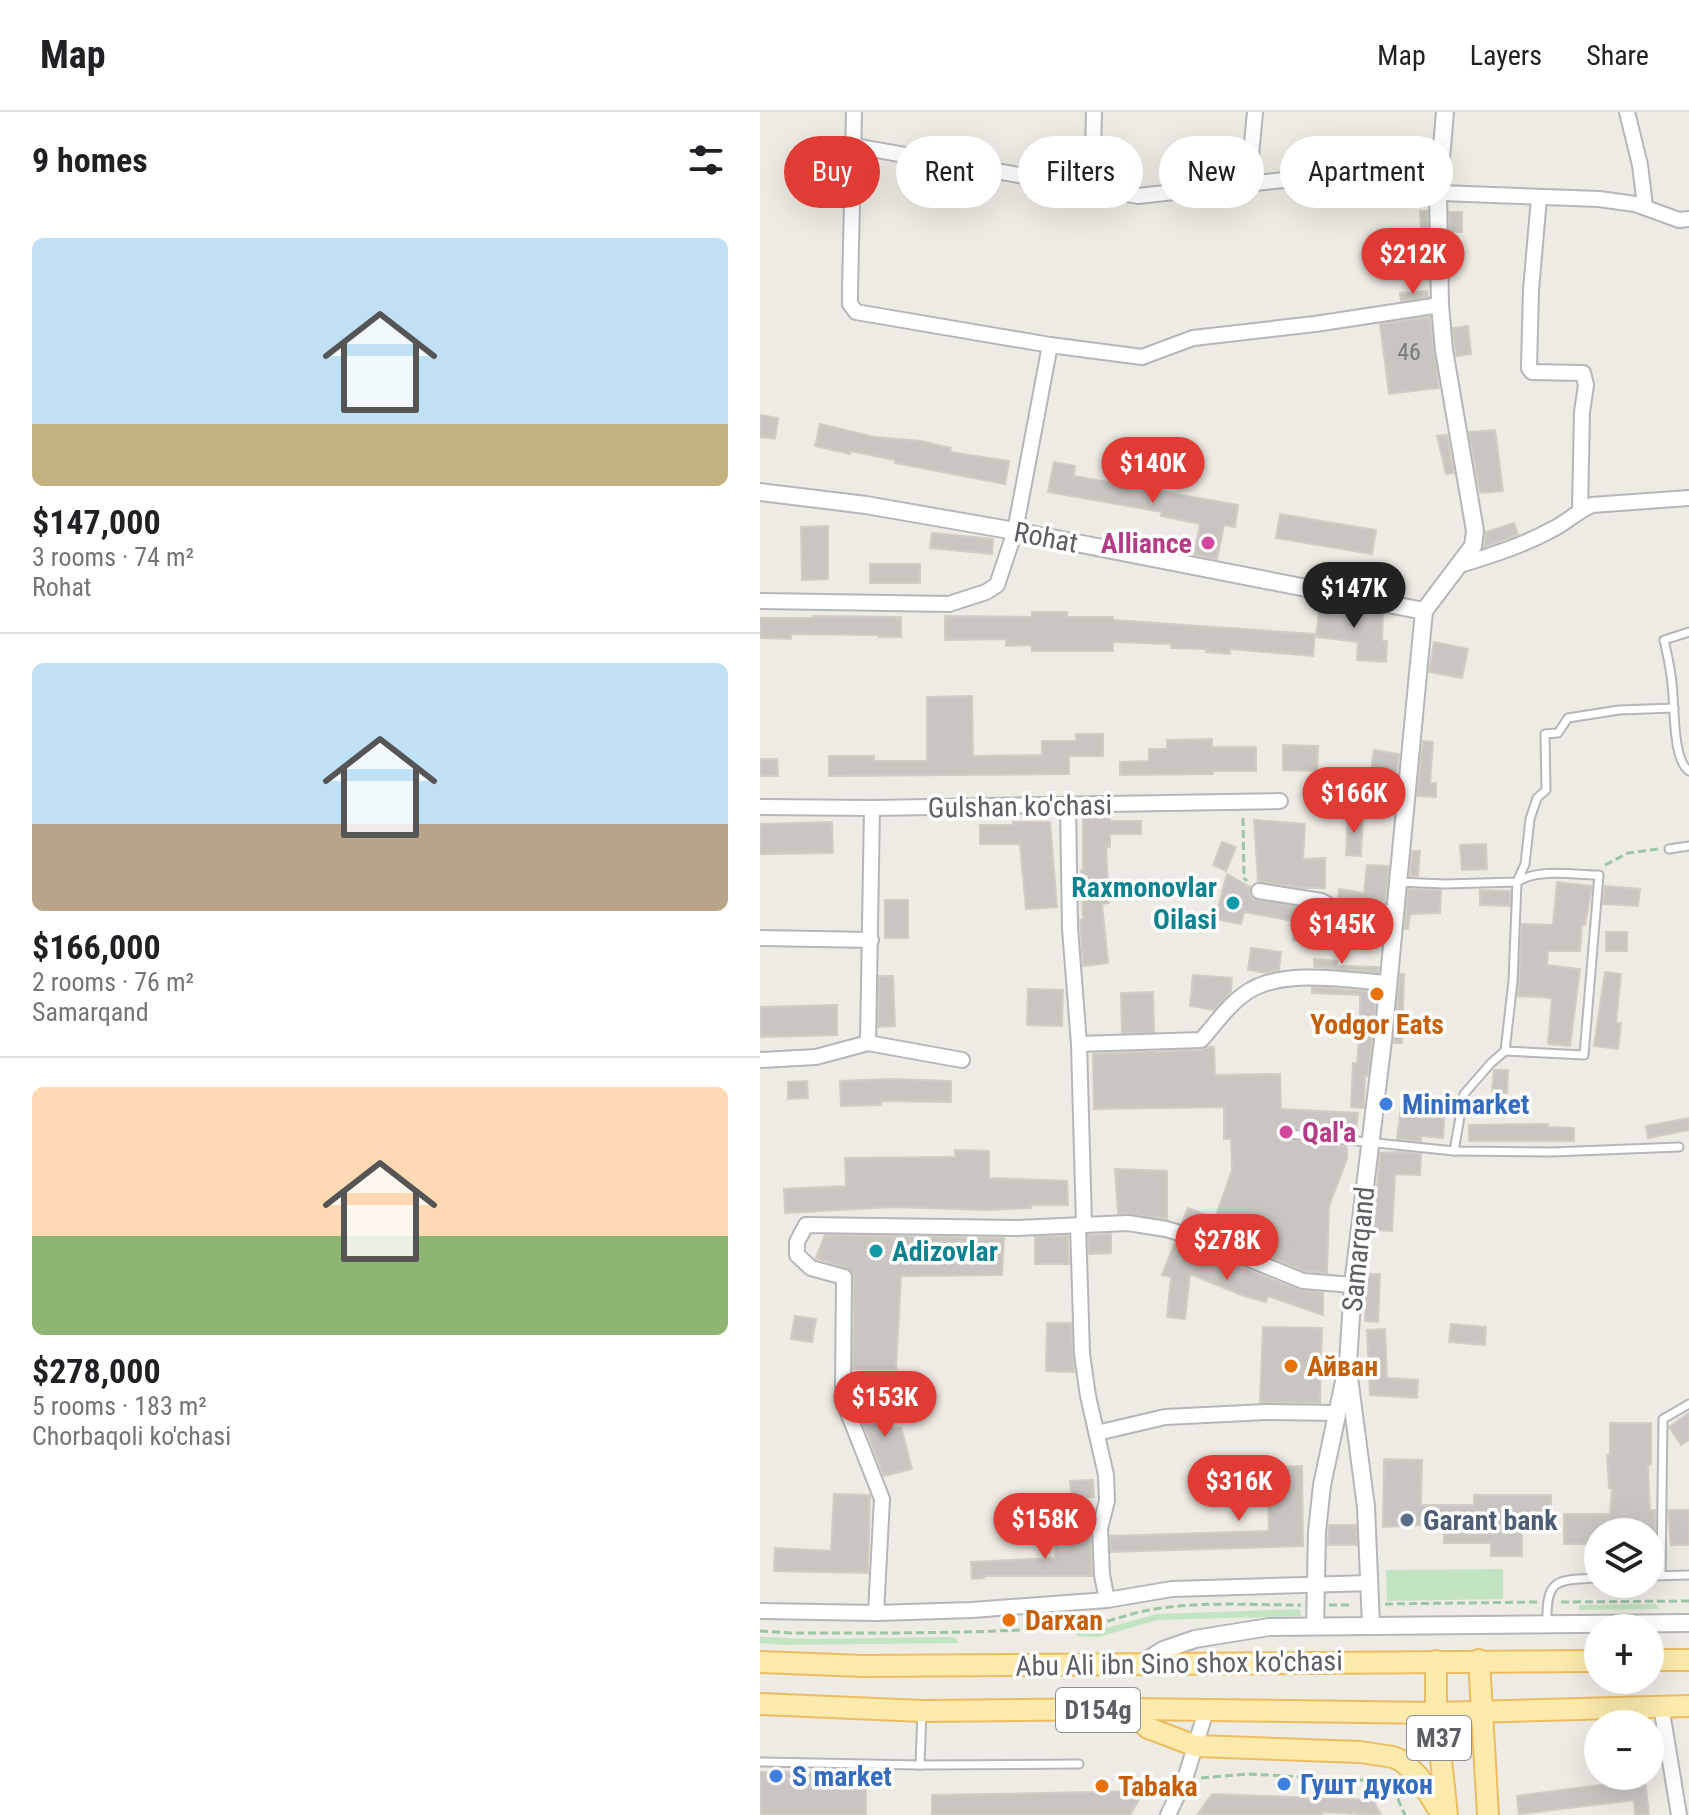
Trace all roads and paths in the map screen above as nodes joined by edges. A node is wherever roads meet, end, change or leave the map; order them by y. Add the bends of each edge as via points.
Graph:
1 (854, 112) edge
2 (1094, 112) edge
3 (1255, 112) edge
4 (1445, 112) edge
5 (1627, 112) edge
6 (854, 136) edge
7 (1093, 136) edge
8 (1253, 136) edge
9 (1443, 136) edge
10 (880, 151) edge
11 (1018, 176) edge
12 (1453, 194) edge
13 (1539, 198) junction
14 (1645, 206) junction
15 (852, 208) edge
16 (1438, 208) edge
17 (1689, 219) edge
18 (1440, 305) junction
19 (1050, 345) junction
20 (760, 492) edge
21 (1689, 498) edge
22 (1580, 510) junction
23 (1015, 531) junction
24 (1460, 565) junction
25 (760, 601) edge
26 (1424, 611) junction
27 (1689, 632) edge
28 (1674, 708) junction
29 (1689, 771) edge
30 (1280, 801) dead end
31 (1242, 802) junction
32 (1068, 806) junction
33 (760, 807) edge
34 (872, 808) junction
35 (1689, 846) edge
36 (1669, 849) joint
37 (1599, 875) junction
38 (1398, 882) junction
39 (1517, 882) junction
40 (1259, 891) joint
41 (1395, 913) junction
42 (760, 938) edge
43 (871, 940) junction
44 (1387, 983) junction
45 (868, 1043) junction
46 (1079, 1044) junction
47 (1505, 1051) junction
48 (760, 1060) edge
49 (962, 1060) dead end
50 (1289, 1134) dead end
51 (1369, 1144) junction
52 (1679, 1147) dead end
53 (1454, 1151) junction
54 (1081, 1224) junction
55 (1353, 1285) junction
56 (1348, 1363) junction
57 (1689, 1404) edge
58 (1336, 1413) junction
59 (1097, 1433) junction
60 (1662, 1518) edge
61 (1664, 1575) edge
62 (1689, 1575) edge
63 (1584, 1579) edge
64 (1370, 1583) junction
65 (1316, 1585) junction
66 (1107, 1600) junction
67 (1689, 1601) edge
68 (1547, 1602) junction
69 (1303, 1605) dead end
70 (1318, 1605) dead end
71 (1360, 1605) dead end
72 (1374, 1605) dead end
73 (760, 1611) edge
74 (876, 1613) junction
75 (1689, 1623) edge
76 (1371, 1625) junction
77 (1547, 1625) junction
78 (1315, 1626) junction
79 (760, 1631) edge
80 (1479, 1660) junction
81 (1664, 1660) edge
82 (1689, 1660) edge
83 (1436, 1661) junction
84 (1584, 1661) edge
85 (760, 1662) edge
86 (1143, 1663) junction
87 (760, 1704) edge
88 (1661, 1706) junction
89 (1689, 1706) edge
90 (1128, 1709) junction
91 (922, 1711) junction
92 (1206, 1711) junction
93 (1481, 1712) junction
94 (1436, 1713) junction
95 (1196, 1746) junction
96 (760, 1762) edge
97 (1079, 1764) dead end
98 (920, 1765) junction
99 (1185, 1779) junction
100 (1168, 1815) edge
101 (1405, 1815) edge
102 (1444, 1815) edge
103 (1488, 1815) edge
104 (1679, 1815) edge

1 - 6 street
2 - 7 street
3 - 8 street
4 - 9 street
5 - 14 street
10 - 11 street
12 - 13 street
13 - 14 street
13 - 22 street via 1529,368 1583,373
14 - 17 street
15 - 19 street via 850,304 856,312
16 - 18 street
18 - 19 street via 1193,338 1142,357
18 - 24 street via 1475,520 1473,546
19 - 23 street
20 - 23 street, Rohat
21 - 22 street
22 - 24 street via 1513,549
23 - 25 street via 997,585 949,604
23 - 26 street, Rohat
24 - 26 street
26 - 38 street, Samarqand
27 - 28 lane via 1664,640
28 - 29 lane via 1677,742
28 - 39 lane via 1568,718 1558,733 1545,734 1546,790 1537,798 1530,819 1525,864
30 - 31 street, Gulshan ko'chasi
31 - 32 street, Gulshan ko'chasi
31 - 40 path via 1244,878
32 - 34 street, Gulshan ko'chasi
32 - 46 street
33 - 34 street, Gulshan ko'chasi
34 - 43 street
35 - 36 lane
36 - 37 path via 1628,853
37 - 39 lane via 1537,874
37 - 47 lane via 1584,1055
38 - 39 lane
38 - 41 street, Samarqand
39 - 47 lane
40 - 41 street via 1332,907
41 - 44 street, Samarqand
42 - 43 street
43 - 45 street
44 - 46 street via 1274,979 1241,996 1201,1040
44 - 51 street, Samarqand
45 - 48 street via 816,1057
45 - 49 street
46 - 54 street
47 - 53 lane via 1464,1094
50 - 51 lane
51 - 53 lane
51 - 55 street, Samarqand
52 - 53 lane
54 - 55 street via 1166,1229 1303,1281
54 - 59 street via 1082,1354
54 - 74 street via 806,1225 797,1242 797,1255 811,1268 844,1277 843,1387 882,1499
55 - 56 street, Samarqand
56 - 58 street, Samarqand
56 - 64 street, Samarqand
57 - 60 lane via 1663,1419
58 - 59 street via 1165,1417
58 - 65 street, Samarqand via 1320,1497
59 - 66 street via 1106,1475 1100,1528
61 - 62 lane
63 - 68 lane via 1561,1581
64 - 65 street
64 - 76 street, Samarqand
65 - 66 street via 1172,1589
65 - 78 street, Samarqand
66 - 74 street
67 - 68 path
68 - 72 path
68 - 77 lane
69 - 79 path via 1190,1606 1147,1610 1085,1626 972,1632
70 - 71 path
73 - 74 street
75 - 77 street
76 - 77 street
76 - 78 street
78 - 86 street via 1215,1634 1163,1650
80 - 83 main road, Abu Ali ibn Sino shox ko'chasi
80 - 84 main road, Abu Ali ibn Sino shox ko'chasi
80 - 93 main road, M37
81 - 82 main road
83 - 86 main road, Abu Ali ibn Sino shox ko'chasi / D154g
83 - 94 main road, M37
85 - 86 main road, Abu Ali ibn Sino shox ko'chasi / D154g
87 - 91 main road, Abu Ali ibn Sino shox ko'chasi / D154g
88 - 89 main road, Abu Ali ibn Sino shox ko'chasi / M37
88 - 93 main road, Abu Ali ibn Sino shox ko'chasi / M37
88 - 104 street
90 - 91 main road, Abu Ali ibn Sino shox ko'chasi / D154g
90 - 92 main road, Abu Ali ibn Sino shox ko'chasi / D154g
90 - 95 main road via 1148,1728
91 - 98 lane
92 - 94 main road, Abu Ali ibn Sino shox ko'chasi / D154g
92 - 95 street
93 - 94 main road, Abu Ali ibn Sino shox ko'chasi / M37
93 - 103 main road, M37
94 - 102 main road, M37
95 - 99 street
95 - 102 main road via 1393,1757 1418,1776
96 - 98 lane
97 - 98 lane
99 - 100 street
99 - 101 path via 1248,1774 1378,1781 1390,1788

